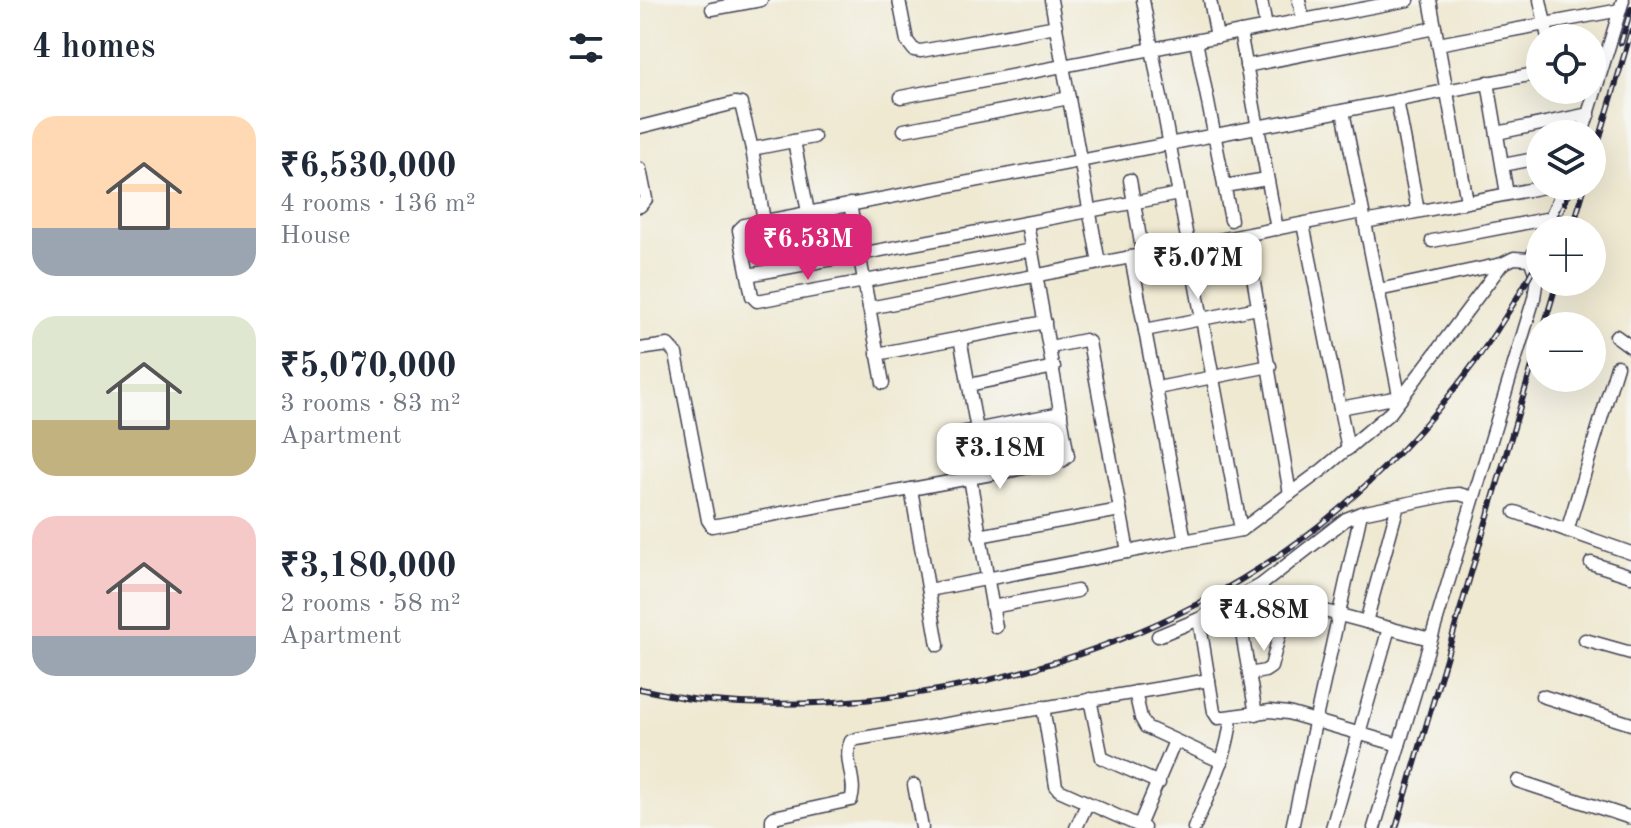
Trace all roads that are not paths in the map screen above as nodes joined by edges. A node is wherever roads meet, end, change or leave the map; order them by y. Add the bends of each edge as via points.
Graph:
1 (761, 0) edge
2 (899, 0) edge
3 (1051, 0) edge
4 (1143, 0) edge
5 (1210, 0) edge
6 (1261, 0) edge
7 (1299, 0) edge
8 (1430, 0) edge
9 (1540, 0) edge
10 (1400, 1) edge
11 (1621, 5) edge
12 (1345, 6) edge
13 (712, 9) dead end
14 (1303, 20) junction
15 (1545, 23) junction
16 (1056, 26) junction
17 (1266, 27) junction
18 (1435, 28) junction
19 (1240, 32) junction
20 (1217, 37) junction
21 (1196, 41) junction
22 (1606, 43) edge
23 (1438, 44) junction
24 (1153, 49) junction
25 (1063, 65) junction
26 (1246, 66) junction
27 (1526, 75) edge
28 (1488, 82) junction
29 (1447, 90) junction
30 (901, 97) dead end
31 (1069, 98) junction
32 (1397, 100) junction
33 (1591, 104) edge
34 (1343, 111) junction
35 (1589, 114) junction
36 (1587, 120) edge
37 (1256, 126) junction
38 (640, 127) edge
39 (904, 130) dead end
40 (1497, 133) junction
41 (1214, 134) junction
42 (814, 137) dead end
43 (794, 141) junction
44 (1170, 144) junction
45 (752, 149) junction
46 (1080, 161) junction
47 (1526, 161) edge
48 (1503, 165) junction
49 (640, 169) edge
50 (1267, 179) junction
51 (1130, 180) dead end
52 (1224, 186) junction
53 (1526, 190) edge
54 (1179, 194) junction
55 (1507, 194) junction
56 (1467, 201) junction
57 (1134, 203) junction
58 (850, 204) junction
59 (640, 206) edge
60 (1418, 211) junction
61 (808, 212) junction
62 (1088, 212) junction
63 (1364, 217) junction
64 (1231, 220) dead end
65 (764, 221) junction
66 (1027, 223) junction
67 (1303, 224) junction
68 (1526, 227) edge
69 (1277, 229) junction
70 (1246, 236) junction
71 (1432, 241) dead end
72 (1188, 246) junction
73 (1032, 250) junction
74 (860, 254) junction
75 (1137, 256) junction
76 (1526, 259) edge
77 (1099, 263) junction
78 (1502, 264) junction
79 (1036, 274) junction
80 (748, 275) junction
81 (865, 280) junction
82 (1378, 290) junction
83 (1534, 296) edge
84 (869, 308) junction
85 (1258, 308) junction
86 (1201, 319) junction
87 (1045, 322) junction
88 (1145, 330) junction
89 (1616, 336) dead end
90 (960, 338) junction
91 (1050, 347) junction
92 (1631, 347) edge
93 (640, 349) edge
94 (877, 354) junction
95 (1270, 366) junction
96 (1617, 366) dead end
97 (1054, 367) junction
98 (1212, 379) junction
99 (883, 383) dead end
100 (969, 385) junction
101 (1157, 388) junction
102 (1400, 398) junction
103 (1340, 408) junction
104 (1061, 413) junction
105 (977, 430) junction
106 (955, 434) dead end
107 (1348, 449) junction
108 (970, 478) junction
109 (911, 489) junction
110 (1290, 494) junction
111 (1473, 498) junction
112 (1398, 505) junction
113 (1120, 510) junction
114 (1515, 512) dead end
115 (1361, 513) junction
116 (1241, 530) junction
117 (1567, 531) junction
118 (979, 536) junction
119 (1185, 541) junction
120 (1128, 552) junction
121 (1631, 553) edge
122 (1591, 563) dead end
123 (1631, 576) edge
124 (987, 580) junction
125 (929, 590) junction
126 (1077, 591) dead end
127 (1250, 591) junction
128 (1236, 599) junction
129 (1288, 601) junction
130 (992, 607) junction
131 (1338, 614) junction
132 (1199, 619) junction
133 (1366, 622) junction
134 (996, 627) dead end
135 (1389, 628) junction
136 (1158, 636) dead end
137 (1430, 639) junction
138 (1585, 640) dead end
139 (938, 645) dead end
140 (1631, 653) edge
141 (1249, 674) junction
142 (1209, 680) junction
143 (1135, 692) junction
144 (1542, 696) dead end
145 (1090, 699) junction
146 (1043, 707) junction
147 (1256, 714) junction
148 (1231, 718) junction
149 (1315, 721) junction
150 (1631, 724) edge
151 (1359, 734) junction
152 (1175, 741) junction
153 (1399, 745) junction
154 (1222, 762) junction
155 (1518, 781) dead end
156 (1159, 783) junction
157 (914, 785) dead end
158 (1087, 804) junction
159 (1631, 818) edge
160 (1142, 827) edge
161 (772, 828) edge
162 (922, 828) edge
163 (1076, 828) edge
164 (1194, 828) edge
165 (1292, 828) edge
166 (1332, 828) edge
167 (1374, 828) edge

1 - 13 street
2 - 16 street via 907,41 914,50
3 - 16 street
4 - 24 street
5 - 20 street
6 - 17 street
7 - 14 street
8 - 18 street
9 - 15 street
10 - 12 street
11 - 15 street
11 - 22 street
12 - 14 street
14 - 17 street
15 - 23 street
16 - 25 street
17 - 19 street
18 - 23 street
18 - 26 street
19 - 20 street
19 - 26 street
20 - 21 street
21 - 24 street
21 - 41 street
23 - 29 street
24 - 25 street
24 - 44 street
25 - 30 street
25 - 31 street
26 - 37 street
27 - 28 street
28 - 29 street
28 - 40 street
29 - 32 street
29 - 56 street
31 - 39 street
31 - 46 street
32 - 34 street
32 - 60 street
33 - 35 street
34 - 37 street
34 - 63 street
35 - 36 street
35 - 40 street
37 - 41 street
37 - 50 street
38 - 45 street via 738,103
40 - 48 street
41 - 44 street
41 - 52 street
42 - 43 street
43 - 45 street
43 - 61 street
44 - 46 street
44 - 54 street
45 - 65 street
46 - 58 street
46 - 62 street
47 - 48 street
48 - 55 street
49 - 59 street via 646,199
50 - 52 street
50 - 69 street
51 - 57 street
52 - 64 street
53 - 55 street
54 - 57 street
54 - 72 street
55 - 56 street
56 - 60 street
57 - 62 street
57 - 75 street
58 - 61 street
58 - 74 street
60 - 63 street
61 - 65 street
62 - 66 street
62 - 77 street
63 - 67 street
63 - 82 street
65 - 80 street via 739,230
66 - 73 street
66 - 74 street
67 - 69 street
67 - 103 street
68 - 71 street
69 - 70 street
70 - 72 street
70 - 85 street
72 - 75 street
72 - 86 street
73 - 79 street
73 - 81 street
74 - 80 street
74 - 81 street
75 - 77 street
75 - 88 street
76 - 78 street
77 - 79 street
78 - 82 street
78 - 102 street
79 - 84 street
79 - 87 street
80 - 81 street via 757,301
81 - 84 street
82 - 102 street
83 - 111 street
84 - 94 street
85 - 86 street
85 - 95 street
86 - 88 street
86 - 98 street
87 - 90 street
87 - 91 street
88 - 101 street
89 - 92 street
90 - 94 street
90 - 100 street
91 - 97 street
91 - 113 street via 1089,342
93 - 109 street via 668,345 676,354 712,526
94 - 99 street
95 - 98 street
95 - 110 street
96 - 117 street
97 - 100 street
97 - 104 street
98 - 101 street
98 - 116 street
100 - 105 street
101 - 119 street
102 - 103 street
102 - 107 street
103 - 107 street
104 - 105 street
104 - 108 street via 1065,460
105 - 106 street
107 - 110 street
108 - 109 street
108 - 118 street
109 - 125 street
110 - 116 street
111 - 112 street via 1459,494
111 - 137 street
112 - 115 street
112 - 133 street
113 - 118 street
113 - 120 street
114 - 117 street
115 - 127 street
115 - 131 street
116 - 119 street
117 - 121 street
118 - 124 street
119 - 120 street
120 - 124 street
122 - 123 street
124 - 125 street
124 - 130 street
125 - 139 street
126 - 130 street
127 - 128 street
127 - 129 street
128 - 132 street
128 - 141 street
129 - 131 street
129 - 141 street via 1271,667
130 - 134 street
131 - 133 street
131 - 149 street
132 - 136 street
132 - 142 street
133 - 135 street
135 - 137 street
135 - 151 street
137 - 153 street
138 - 140 street
141 - 147 street
142 - 143 street
142 - 148 street via 1216,716
143 - 145 street
143 - 152 street via 1143,724
144 - 150 street
145 - 146 street
145 - 156 street via 1102,758
146 - 158 street via 1056,786
146 - 161 street via 851,741 851,800 774,817
147 - 148 street
147 - 149 street via 1278,712
148 - 154 street
149 - 151 street
149 - 165 street
151 - 153 street
151 - 166 street
152 - 154 street
152 - 156 street
153 - 167 street
154 - 164 street
155 - 159 street
156 - 160 street
157 - 162 street
158 - 160 street
158 - 163 street

